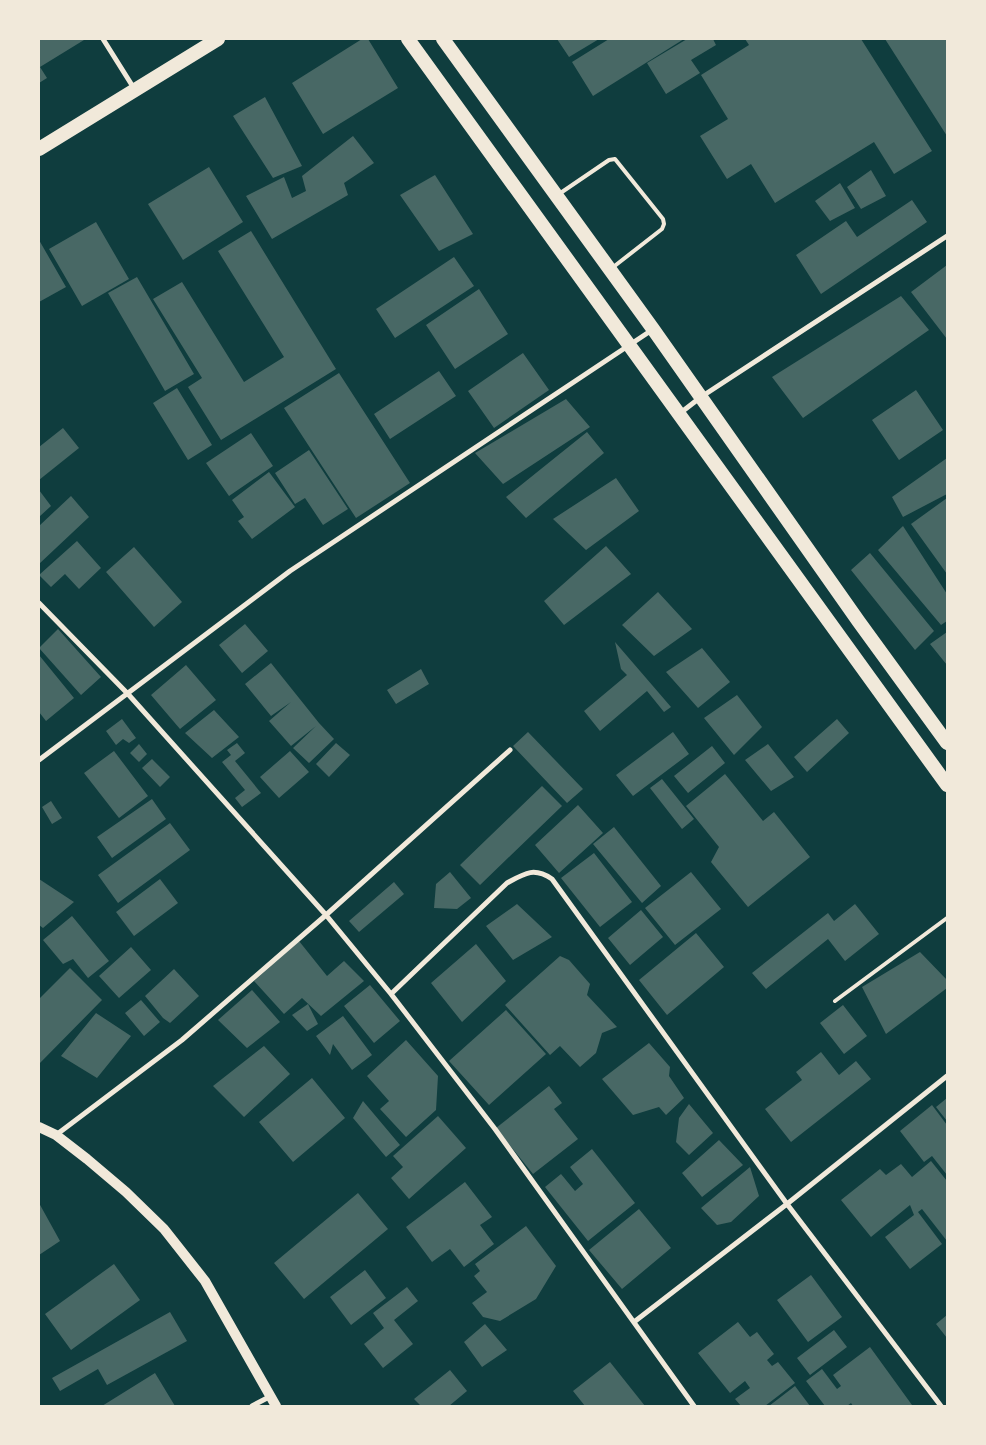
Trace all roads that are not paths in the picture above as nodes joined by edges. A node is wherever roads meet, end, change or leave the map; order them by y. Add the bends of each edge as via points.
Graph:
1 (103, 39) edge
2 (218, 39) edge
3 (408, 39) edge
4 (443, 39) edge
5 (135, 90) junction
6 (39, 149) edge
7 (557, 196) junction
8 (947, 236) edge
9 (610, 270) junction
10 (653, 329) junction
11 (629, 345) junction
12 (702, 397) junction
13 (679, 414) junction
14 (39, 603) edge
15 (128, 694) junction
16 (947, 743) edge
17 (510, 750) dead end
18 (39, 760) edge
19 (947, 785) edge
20 (326, 915) junction
21 (947, 918) edge
22 (391, 994) junction
23 (836, 1001) dead end
24 (947, 1076) edge
25 (39, 1127) edge
26 (56, 1135) junction
27 (787, 1204) junction
28 (634, 1322) junction
29 (271, 1396) junction
30 (252, 1406) edge
31 (276, 1406) edge
32 (694, 1406) edge
33 (941, 1406) edge

1 - 5 street
2 - 5 highway
3 - 11 highway
4 - 7 highway
5 - 6 highway
7 - 9 highway
7 - 9 lane via 615,159 663,219 662,229
8 - 12 street
9 - 10 highway
10 - 11 street
10 - 12 highway
11 - 13 highway
11 - 15 street via 290,571
12 - 13 street
12 - 16 highway
13 - 19 highway
14 - 15 street
15 - 18 street
15 - 20 street
17 - 20 street
20 - 22 street
20 - 26 street via 182,1040
21 - 23 lane
22 - 27 street via 508,882 533,871 544,873 552,879
22 - 28 street via 495,1129
24 - 27 street
25 - 26 main road
26 - 29 main road via 126,1192 164,1229 205,1281
27 - 28 street
27 - 33 street
28 - 32 street
29 - 30 street
29 - 31 main road

